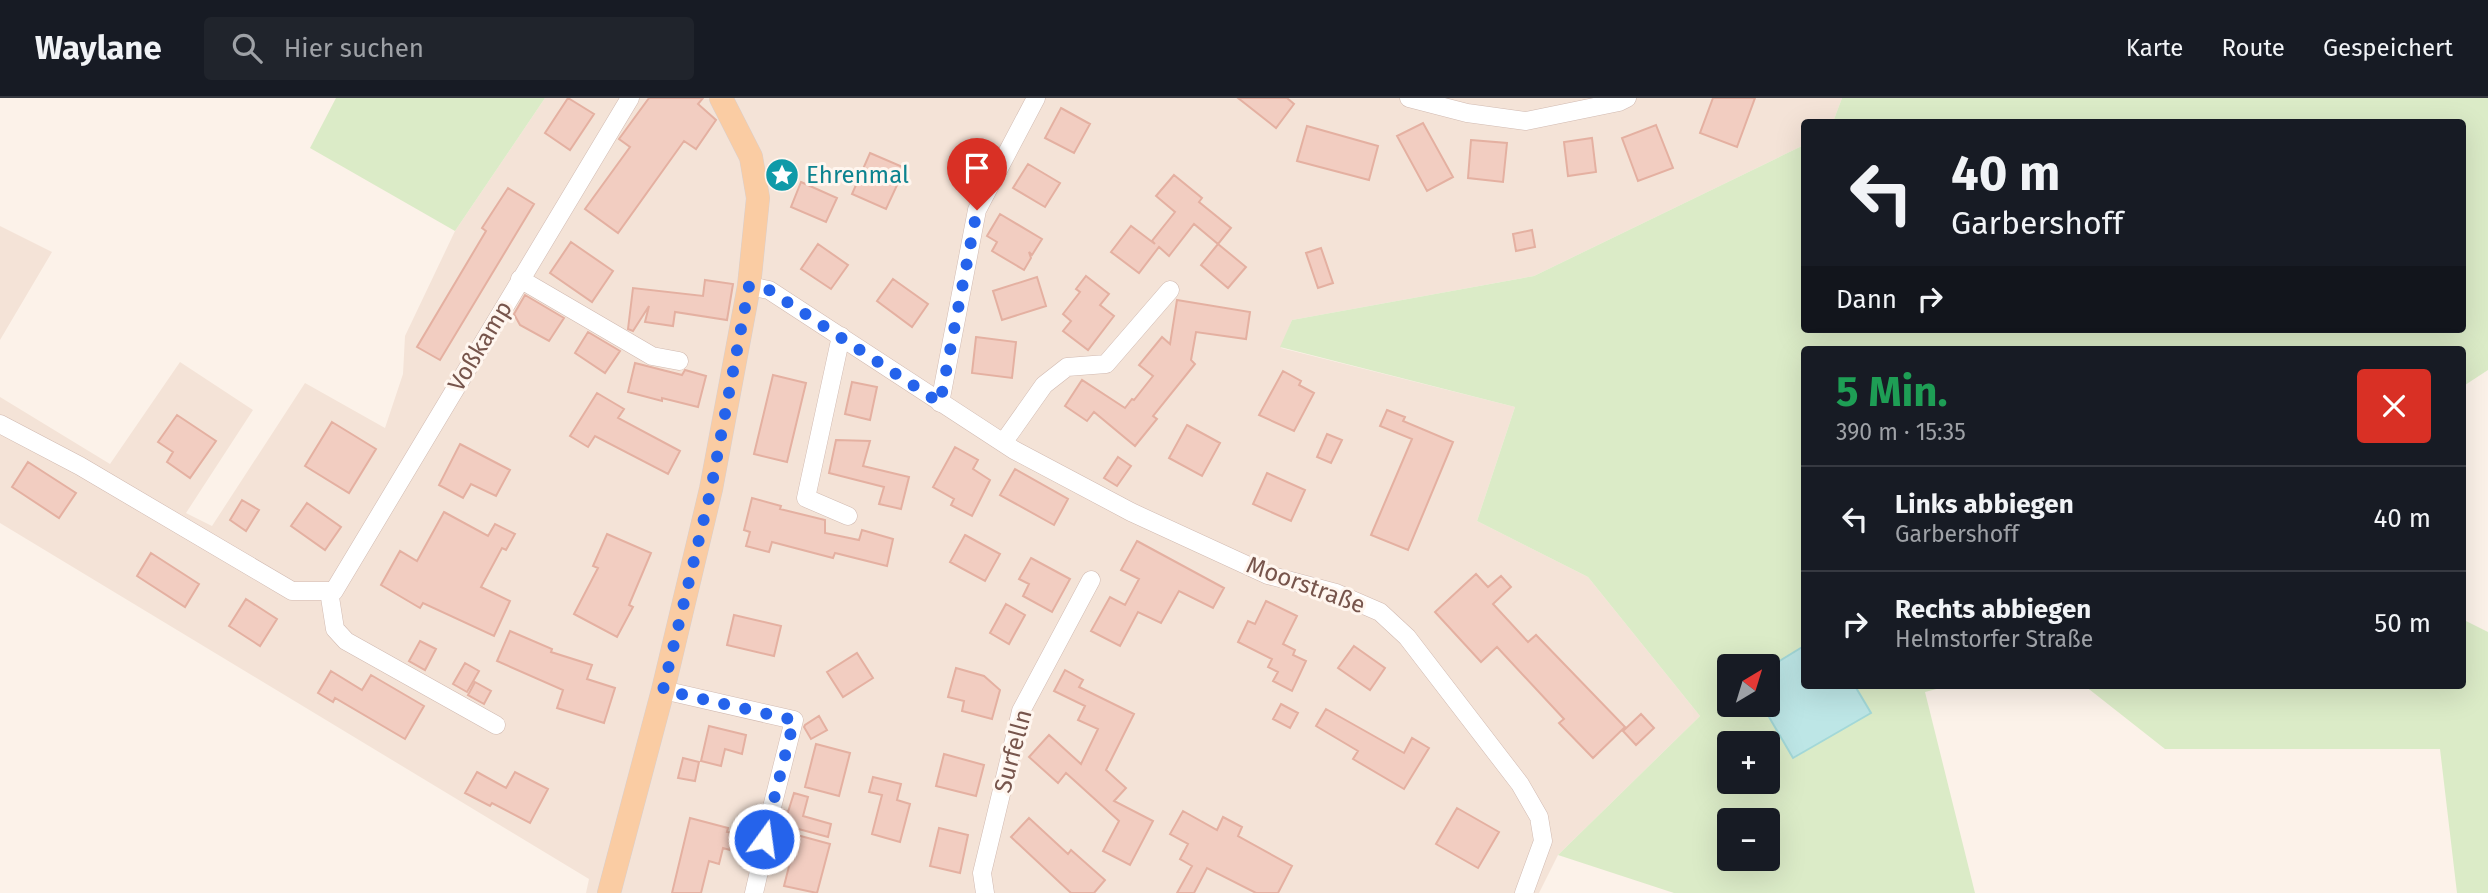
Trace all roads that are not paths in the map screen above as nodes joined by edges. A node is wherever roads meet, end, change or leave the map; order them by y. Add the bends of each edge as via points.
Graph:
1 (630, 98) edge
2 (721, 98) edge
3 (1036, 98) edge
4 (1409, 98) edge
5 (1627, 98) edge
6 (520, 279) junction
7 (749, 286) junction
8 (1170, 290) dead end
9 (841, 336) junction
10 (679, 361) dead end
11 (940, 403) junction
12 (0, 424) edge
13 (1003, 443) junction
14 (848, 516) dead end
15 (1091, 580) dead end
16 (329, 591) junction
17 (663, 690) junction
18 (496, 725) dead end
19 (609, 893) edge
20 (754, 893) edge
21 (985, 893) edge
22 (1524, 893) edge

1 - 6 street, Voßkamp
2 - 7 main road via 751,157 758,198
3 - 11 street via 977,210
4 - 5 street via 1466,113 1526,121
6 - 10 street via 652,356
6 - 16 street, Voßkamp via 341,580
7 - 9 street, Moorstraße via 769,290
7 - 17 main road via 711,489
8 - 13 street via 1106,364 1067,367 1044,385
9 - 11 street, Moorstraße
9 - 14 street via 806,498
11 - 13 street, Moorstraße
12 - 16 street via 292,591
13 - 22 street, Moorstraße via 1130,512 1268,575 1336,593 1380,612 1407,637 1520,784 1539,817 1543,841
15 - 21 street, Surfelln via 1021,711 982,873
16 - 18 street via 335,629 346,641
17 - 19 main road
17 - 20 street via 794,720

